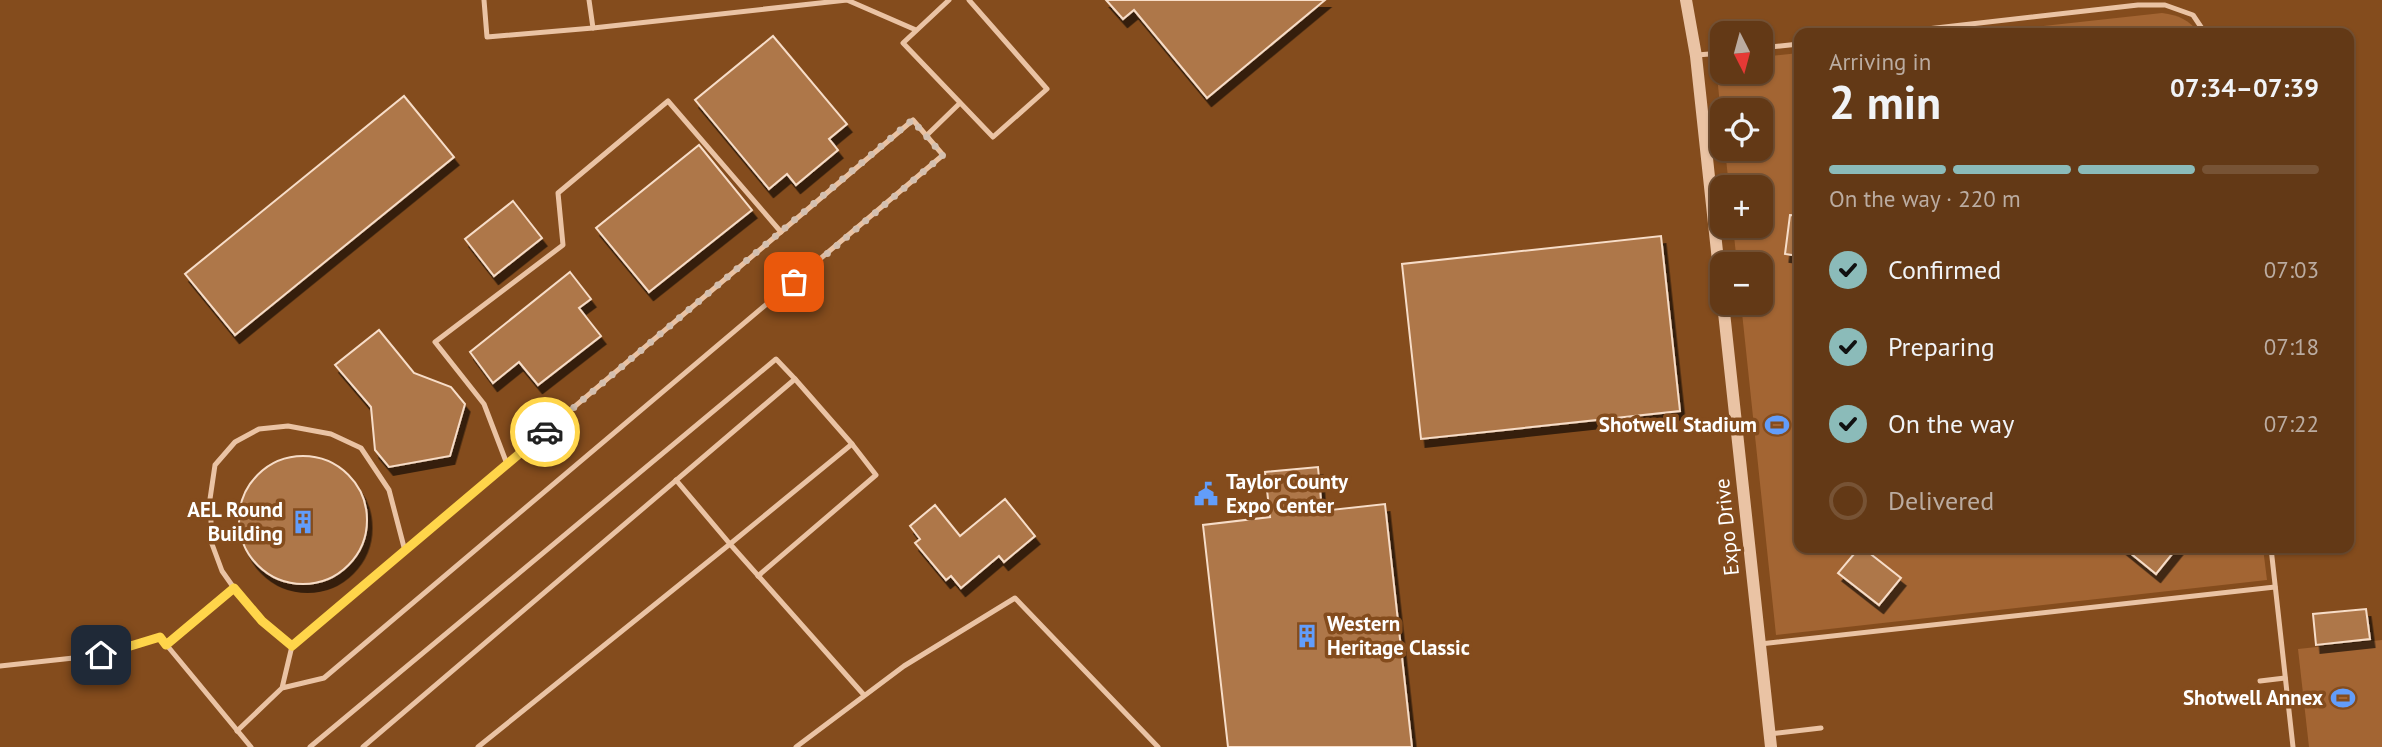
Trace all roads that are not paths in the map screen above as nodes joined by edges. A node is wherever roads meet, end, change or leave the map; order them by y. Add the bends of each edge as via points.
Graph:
1 (484, 0) edge
2 (589, 0) edge
3 (949, 0) edge
4 (969, 0) edge
5 (1686, 0) edge
6 (593, 28) junction
7 (1936, 28) edge
8 (2202, 28) edge
9 (916, 30) junction
10 (1794, 45) edge
11 (1773, 47) edge
12 (1710, 54) edge
13 (1696, 56) junction
14 (960, 103) junction
15 (926, 136) junction
16 (781, 232) junction
17 (1717, 252) edge
18 (1724, 315) edge
19 (795, 379) junction
20 (852, 443) junction
21 (507, 464) junction
22 (676, 480) junction
23 (730, 544) junction
24 (405, 551) junction
25 (2271, 553) edge
26 (758, 576) junction
27 (2275, 587) junction
28 (234, 588) junction
29 (1759, 644) junction
30 (166, 645) junction
31 (292, 646) junction
32 (0, 666) edge
33 (2286, 678) junction
34 (2260, 681) dead end
35 (282, 688) junction
36 (864, 695) junction
37 (1821, 728) dead end
38 (237, 731) junction
39 (1770, 740) edge
40 (251, 747) edge
41 (310, 747) edge
42 (363, 747) edge
43 (478, 747) edge
44 (796, 747) edge
45 (1158, 747) edge
46 (2294, 747) edge

1 - 6 lane via 487,37
2 - 6 lane
3 - 9 lane
4 - 14 lane via 1047,89 993,137
5 - 13 street, Expo Drive
6 - 9 lane via 846,0
7 - 8 lane via 2165,5 2193,15
9 - 14 lane via 903,43
10 - 11 lane
12 - 13 lane
13 - 17 street, Expo Drive
14 - 15 lane
15 - 16 lane via 912,120
15 - 35 lane via 943,155 324,678
16 - 21 lane
16 - 21 lane via 668,101 558,193 564,245 435,342 484,404
18 - 29 street, Expo Drive
19 - 20 lane
19 - 22 lane
19 - 41 lane via 776,359
20 - 23 lane
20 - 26 lane via 876,475
21 - 24 lane
22 - 23 lane
22 - 42 lane
23 - 26 lane
23 - 43 lane
24 - 28 lane via 389,490 361,448 331,433 288,426 259,429 234,442 215,465 210,499 212,544
24 - 31 lane
25 - 27 lane
26 - 36 lane
27 - 29 lane
27 - 33 lane
28 - 30 lane
28 - 31 lane via 262,621
29 - 39 street, Expo Drive
30 - 32 lane via 160,637 101,655
30 - 38 lane
31 - 35 lane
33 - 34 lane
33 - 46 lane
35 - 38 lane
36 - 44 lane
36 - 45 lane via 1016,598
37 - 39 lane
38 - 40 lane

